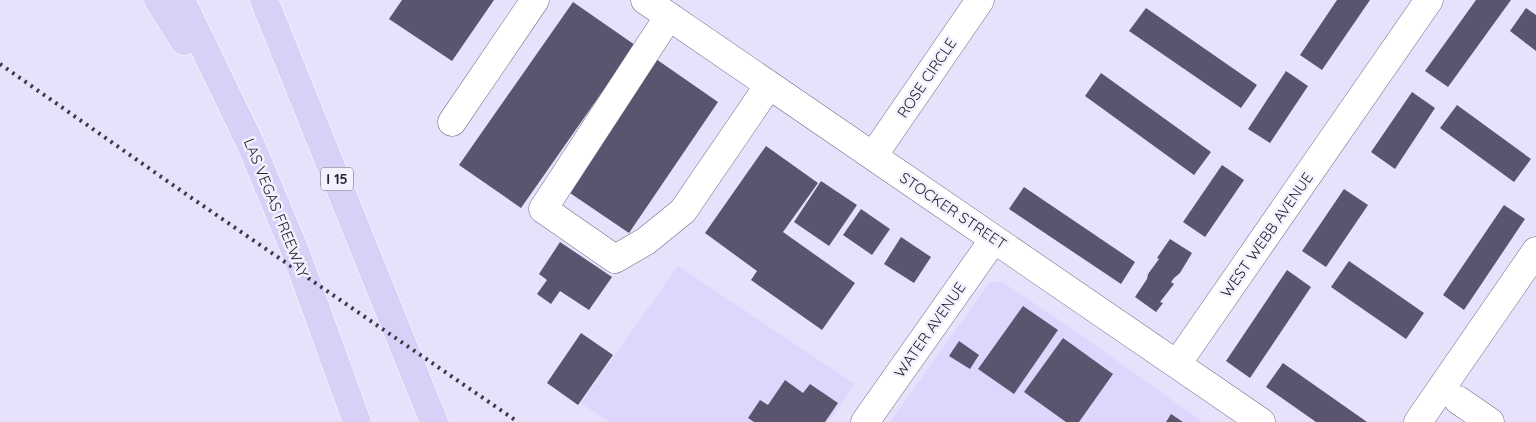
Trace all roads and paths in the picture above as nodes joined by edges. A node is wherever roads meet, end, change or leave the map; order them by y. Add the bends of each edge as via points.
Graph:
1 (158, 0) edge
2 (181, 0) edge
3 (264, 0) edge
4 (535, 0) edge
5 (1429, 0) edge
6 (970, 4) edge
7 (654, 5) edge
8 (769, 85) junction
9 (452, 122) dead end
10 (251, 145) junction
11 (873, 156) junction
12 (994, 239) junction
13 (1532, 266) edge
14 (1177, 364) junction
15 (1458, 400) dead end
16 (357, 422) edge
17 (434, 422) edge
18 (865, 422) edge
19 (1261, 422) edge
20 (1418, 422) edge
21 (1490, 422) edge

1 - 10 highway
2 - 10 highway, LAS VEGAS FREEWAY
3 - 17 highway, I 15
4 - 9 street
5 - 14 street, WEST WEBB AVENUE
6 - 11 street, ROSE CIRCLE
7 - 8 street, STOCKER STREET
7 - 8 street via 543,208 615,259 646,241 683,211
8 - 11 street, STOCKER STREET
10 - 16 highway, LAS VEGAS FREEWAY via 295,251
11 - 12 street, STOCKER STREET
12 - 14 street, STOCKER STREET
12 - 18 street, WATER AVENUE
13 - 20 street
14 - 19 street, STOCKER STREET
15 - 21 street

